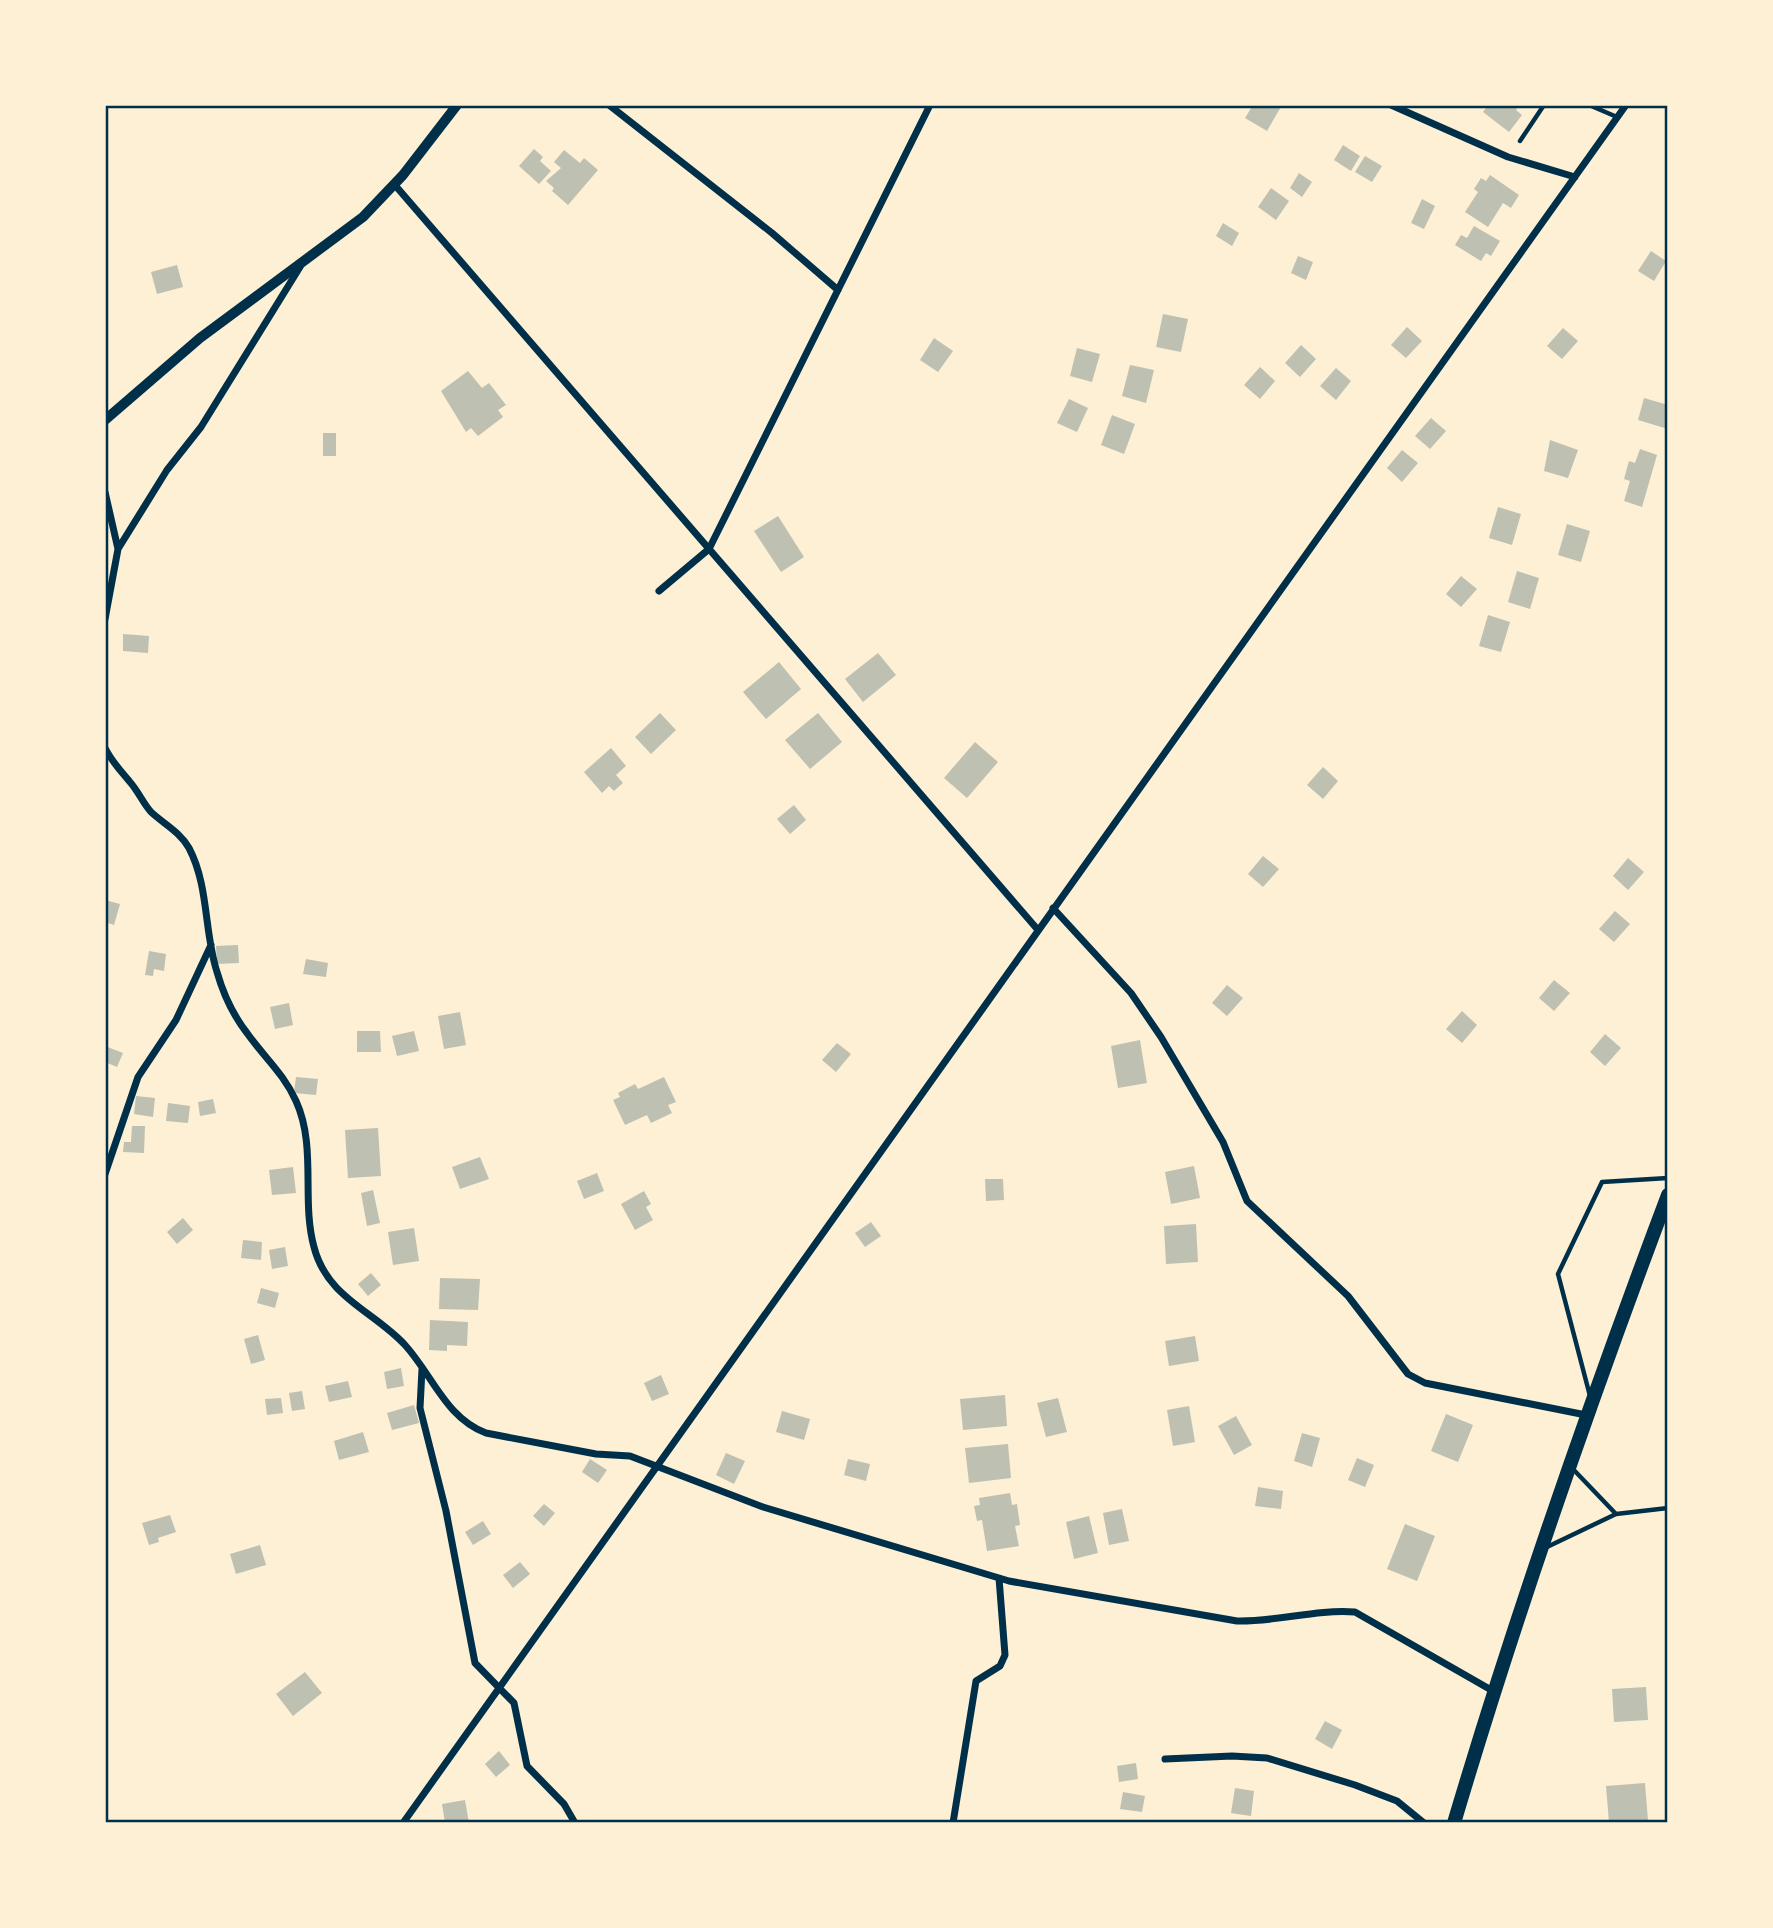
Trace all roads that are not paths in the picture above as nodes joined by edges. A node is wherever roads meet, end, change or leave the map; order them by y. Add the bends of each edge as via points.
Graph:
1 (457, 105) edge
2 (608, 105) edge
3 (930, 105) edge
4 (1391, 105) edge
5 (1544, 105) edge
6 (1589, 105) edge
7 (1626, 105) edge
8 (1618, 118) junction
9 (1520, 141) dead end
10 (1575, 177) junction
11 (394, 184) junction
12 (303, 262) junction
13 (838, 290) junction
14 (105, 420) edge
15 (105, 492) edge
16 (118, 549) junction
17 (709, 549) junction
18 (659, 591) dead end
19 (105, 619) edge
20 (105, 748) edge
21 (1053, 908) junction
22 (1038, 930) junction
23 (211, 945) junction
24 (105, 1174) edge
25 (1668, 1178) edge
26 (1668, 1195) edge
27 (422, 1368) junction
28 (1591, 1400) junction
29 (1586, 1415) junction
30 (655, 1465) junction
31 (1569, 1465) junction
32 (1668, 1508) edge
33 (1616, 1514) junction
34 (1540, 1550) junction
35 (999, 1578) junction
36 (499, 1686) junction
37 (1493, 1691) junction
38 (1165, 1759) dead end
39 (403, 1823) edge
40 (575, 1823) edge
41 (953, 1823) edge
42 (1424, 1823) edge
43 (1454, 1823) edge

1 - 11 street
2 - 13 street
3 - 13 street
4 - 10 street via 1508,157
5 - 9 lane
6 - 8 lane
7 - 8 street
8 - 10 street
10 - 21 street
11 - 12 street via 363,217
11 - 17 street
12 - 14 street via 200,338
12 - 16 street via 201,427 167,470
13 - 17 street
15 - 16 street
16 - 19 street
17 - 18 street
17 - 22 street
20 - 23 street via 147,807 178,833 189,849
21 - 22 street
21 - 29 street via 1131,993 1161,1037 1223,1142 1247,1202 1348,1296 1408,1374 1425,1383
22 - 30 street
23 - 24 street via 176,1020 138,1077
23 - 27 street via 227,1000 246,1032 286,1079 298,1105 305,1135 309,1222 322,1270 337,1290 405,1345
25 - 28 lane via 1602,1182 1558,1275
26 - 28 highway
27 - 30 street via 456,1415 471,1427 596,1454 629,1456
27 - 36 street via 420,1408 446,1511 475,1663
28 - 29 highway
29 - 31 highway
30 - 35 street via 763,1507
30 - 36 street
31 - 33 lane
31 - 34 highway
32 - 33 lane
33 - 34 lane
34 - 37 highway
35 - 37 street via 1237,1621 1330,1610 1355,1612
35 - 41 street via 1006,1654 1000,1666 976,1681
36 - 39 street
36 - 40 street via 517,1710 527,1766 564,1804
37 - 43 highway
38 - 42 street via 1267,1758 1397,1801

